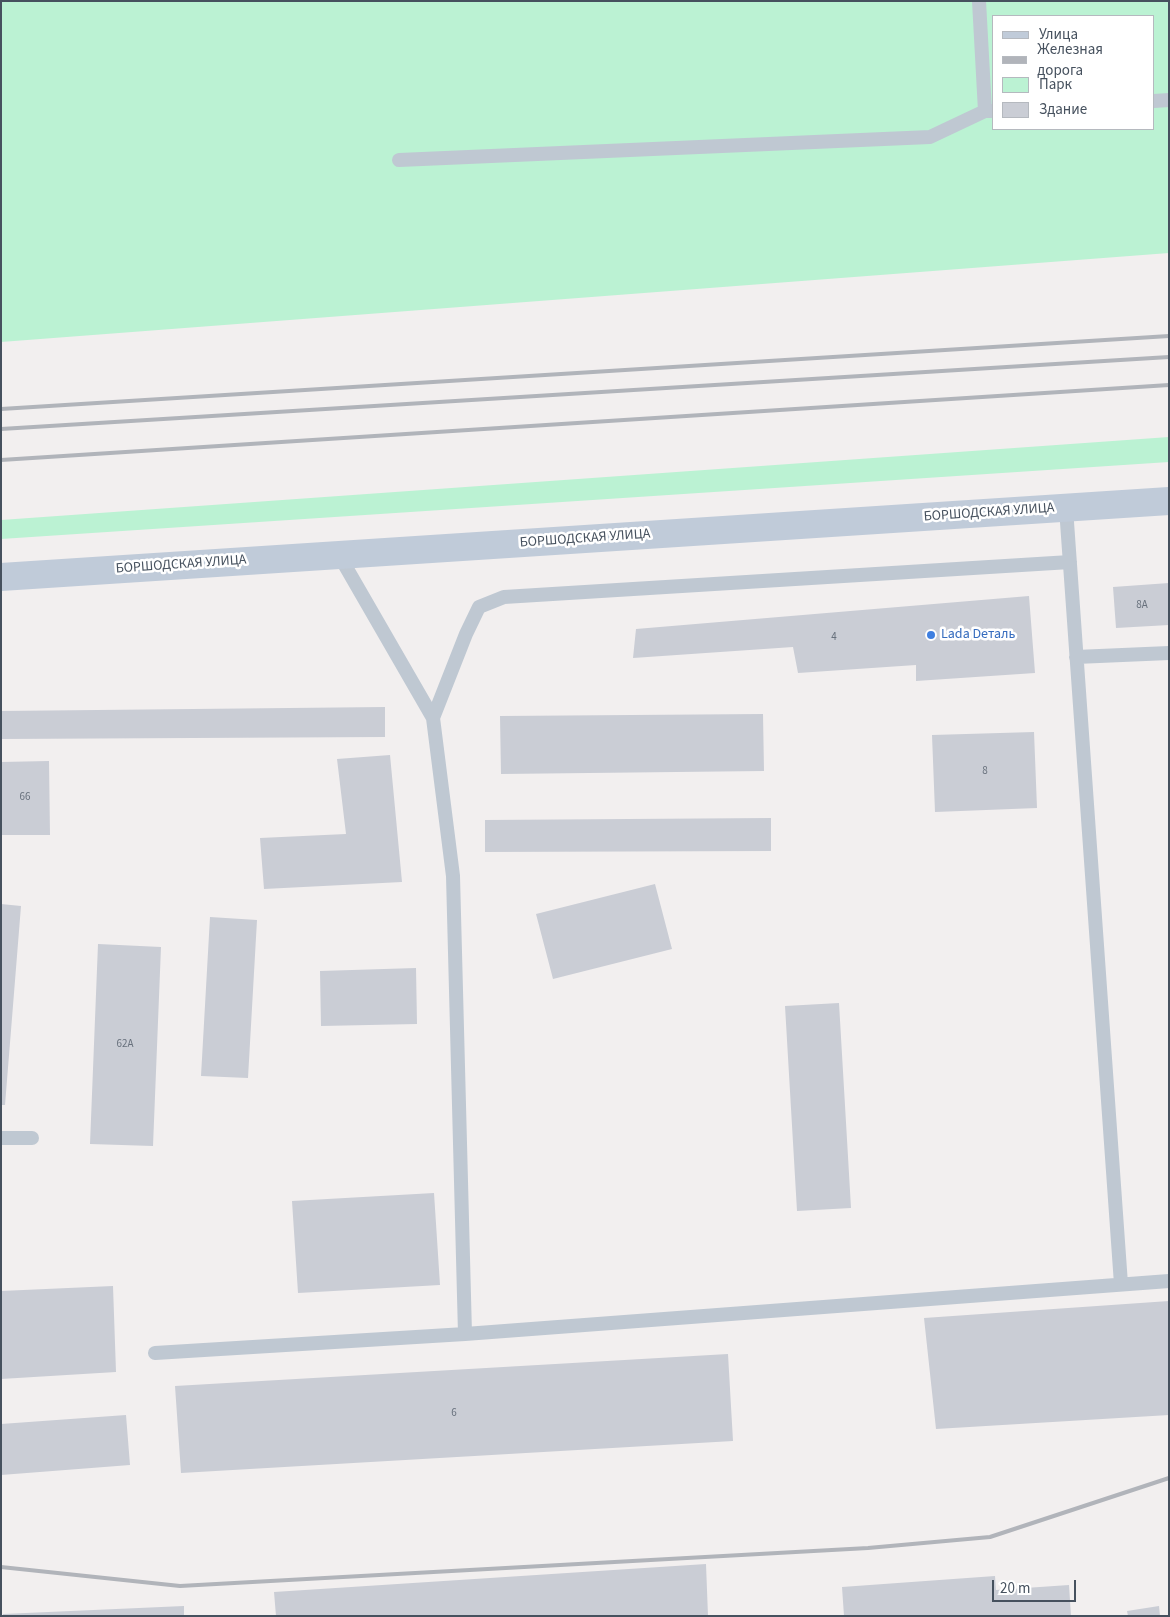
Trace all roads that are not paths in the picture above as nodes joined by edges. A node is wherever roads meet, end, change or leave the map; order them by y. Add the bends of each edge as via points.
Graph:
1 (979, 1) edge
2 (1169, 100) edge
3 (1155, 101) edge
4 (989, 111) edge
5 (399, 160) dead end
6 (1169, 501) edge
7 (1066, 508) junction
8 (339, 555) junction
9 (1070, 562) junction
10 (1, 577) edge
11 (1169, 652) edge
12 (1076, 657) junction
13 (433, 718) junction
14 (1, 1138) edge
15 (32, 1138) dead end
16 (1169, 1281) edge
17 (1121, 1284) junction
18 (465, 1334) junction
19 (155, 1353) dead end

1 - 4 lane
2 - 3 lane
4 - 5 lane via 930,137
6 - 7 street, БОРШОДСКАЯ УЛИЦА
7 - 8 street, БОРШОДСКАЯ УЛИЦА
7 - 9 lane
8 - 10 street, БОРШОДСКАЯ УЛИЦА
8 - 13 lane
9 - 12 lane
9 - 13 lane via 504,597 479,607
11 - 12 lane
12 - 17 lane
13 - 18 lane via 453,876
14 - 15 lane
16 - 17 lane
17 - 18 lane
18 - 19 lane

